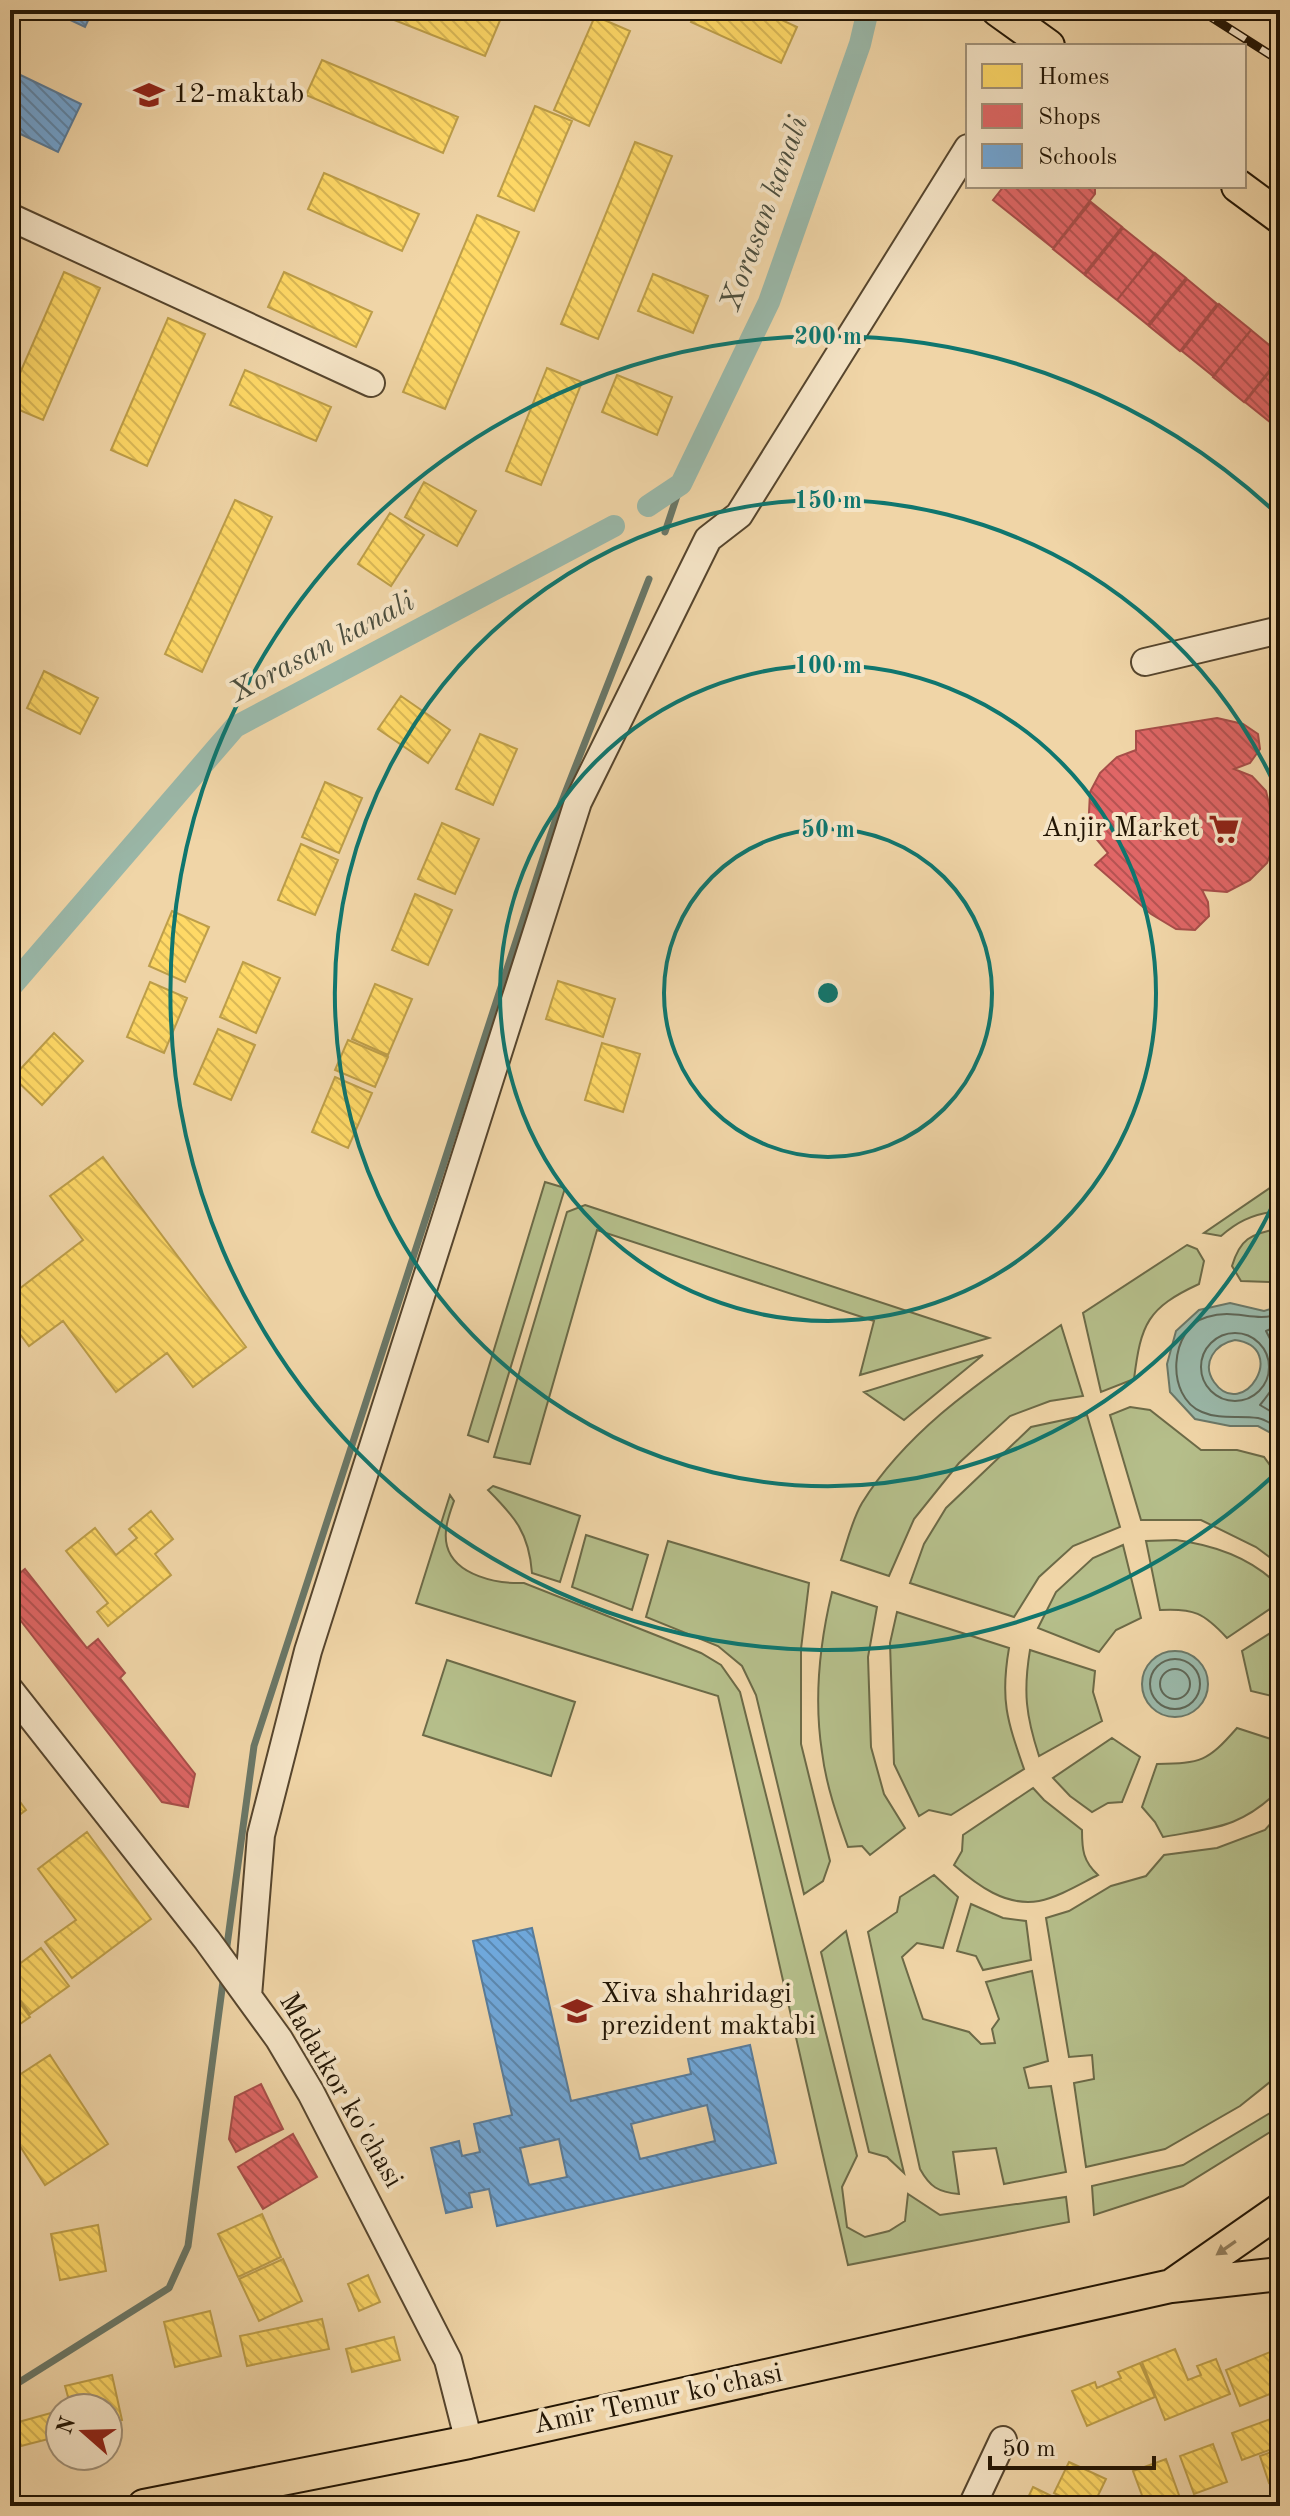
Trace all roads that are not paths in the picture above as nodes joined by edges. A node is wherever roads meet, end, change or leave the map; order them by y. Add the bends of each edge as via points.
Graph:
1 (998, 10) edge
2 (1040, 44) edge
3 (966, 151) edge
4 (1241, 188) edge
5 (10, 217) edge
6 (1280, 217) edge
7 (371, 383) dead end
8 (1280, 630) edge
9 (1145, 662) dead end
10 (10, 1690) edge
11 (244, 1990) junction
12 (1280, 2210) edge
13 (1280, 2274) edge
14 (1171, 2286) junction
15 (1003, 2440) dead end
16 (469, 2442) junction
17 (144, 2506) edge
18 (972, 2506) edge

1 - 2 main road
3 - 11 street via 739,515 708,539 578,802 308,1651 261,1835
4 - 6 main road
5 - 7 street
8 - 9 street
10 - 11 street, Madatkor ko'chasi
11 - 16 street, Madatkor ko'chasi via 311,2093 448,2360
12 -> 14 main road, Amir Temur ko'chasi
13 - 14 main road, Amir Temur ko'chasi
14 - 16 main road, Amir Temur ko'chasi
15 - 18 street
16 - 17 main road, Amir Temur ko'chasi

